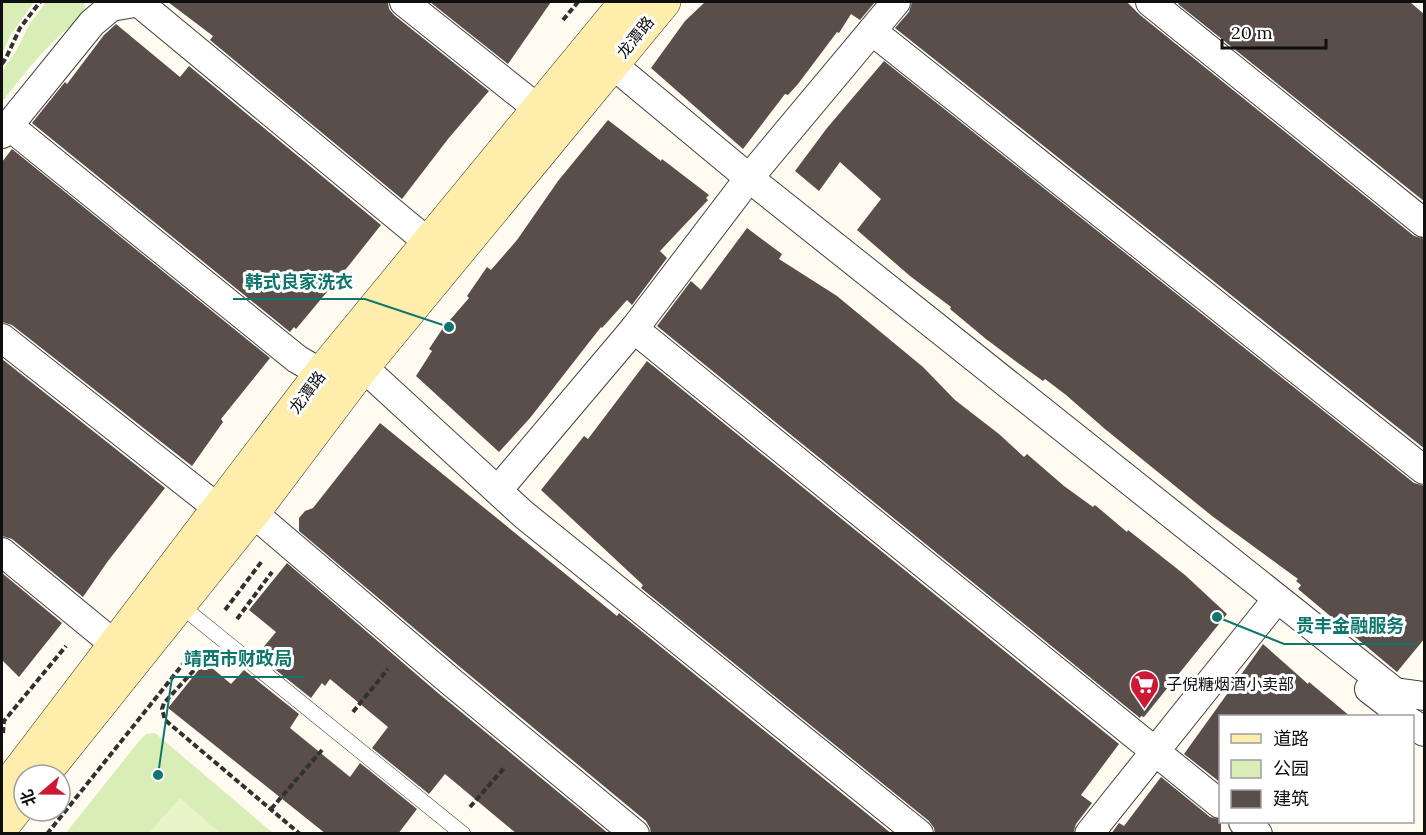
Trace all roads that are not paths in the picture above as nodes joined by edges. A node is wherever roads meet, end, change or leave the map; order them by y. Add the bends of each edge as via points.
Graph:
1 (139, 2) edge
2 (404, 2) edge
3 (626, 2) edge
4 (664, 2) edge
5 (896, 2) edge
6 (1150, 2) edge
7 (872, 31) junction
8 (607, 73) junction
9 (537, 108) junction
10 (5, 130) edge
11 (744, 185) junction
12 (1425, 223) edge
13 (428, 242) junction
14 (634, 329) junction
15 (2, 338) edge
16 (363, 367) junction
17 (321, 373) junction
18 (1425, 470) edge
19 (498, 490) junction
20 (219, 509) junction
21 (253, 513) junction
22 (2, 552) edge
23 (1272, 604) junction
24 (180, 605) junction
25 (114, 644) junction
26 (1413, 704) edge
27 (1425, 732) edge
28 (1155, 752) junction
29 (31, 763) edge
30 (35, 763) edge
31 (12, 798) edge
32 (1219, 802) edge
33 (1244, 823) edge
34 (2, 827) edge
35 (458, 830) edge
36 (635, 834) edge
37 (919, 834) edge
38 (1089, 834) edge
39 (1258, 834) edge

1 - 10 street via 111,8 92,23
1 - 13 street
2 - 9 street
3 - 9 main road, 龙潭路
4 - 8 main road, 龙潭路
5 - 7 street
6 - 12 street
7 - 11 street
7 - 18 street
8 - 11 street
8 - 16 main road, 龙潭路
9 - 13 main road, 龙潭路
10 - 17 street via 297,359
11 - 14 street
11 - 23 street
13 - 17 main road, 龙潭路
14 - 19 street
14 - 28 street
15 - 20 street
16 - 19 street
16 - 21 main road, 龙潭路
17 - 20 main road, 龙潭路
19 - 37 street
20 - 25 main road, 龙潭路
21 - 24 main road, 龙潭路
21 - 36 street
22 - 25 street
23 - 26 street
23 - 28 street
24 - 30 main road, 龙潭路
24 - 35 lane
25 - 29 main road, 龙潭路
26 - 27 street
28 - 32 street
28 - 38 street
31 - 34 main road, 龙潭路
33 - 39 street

